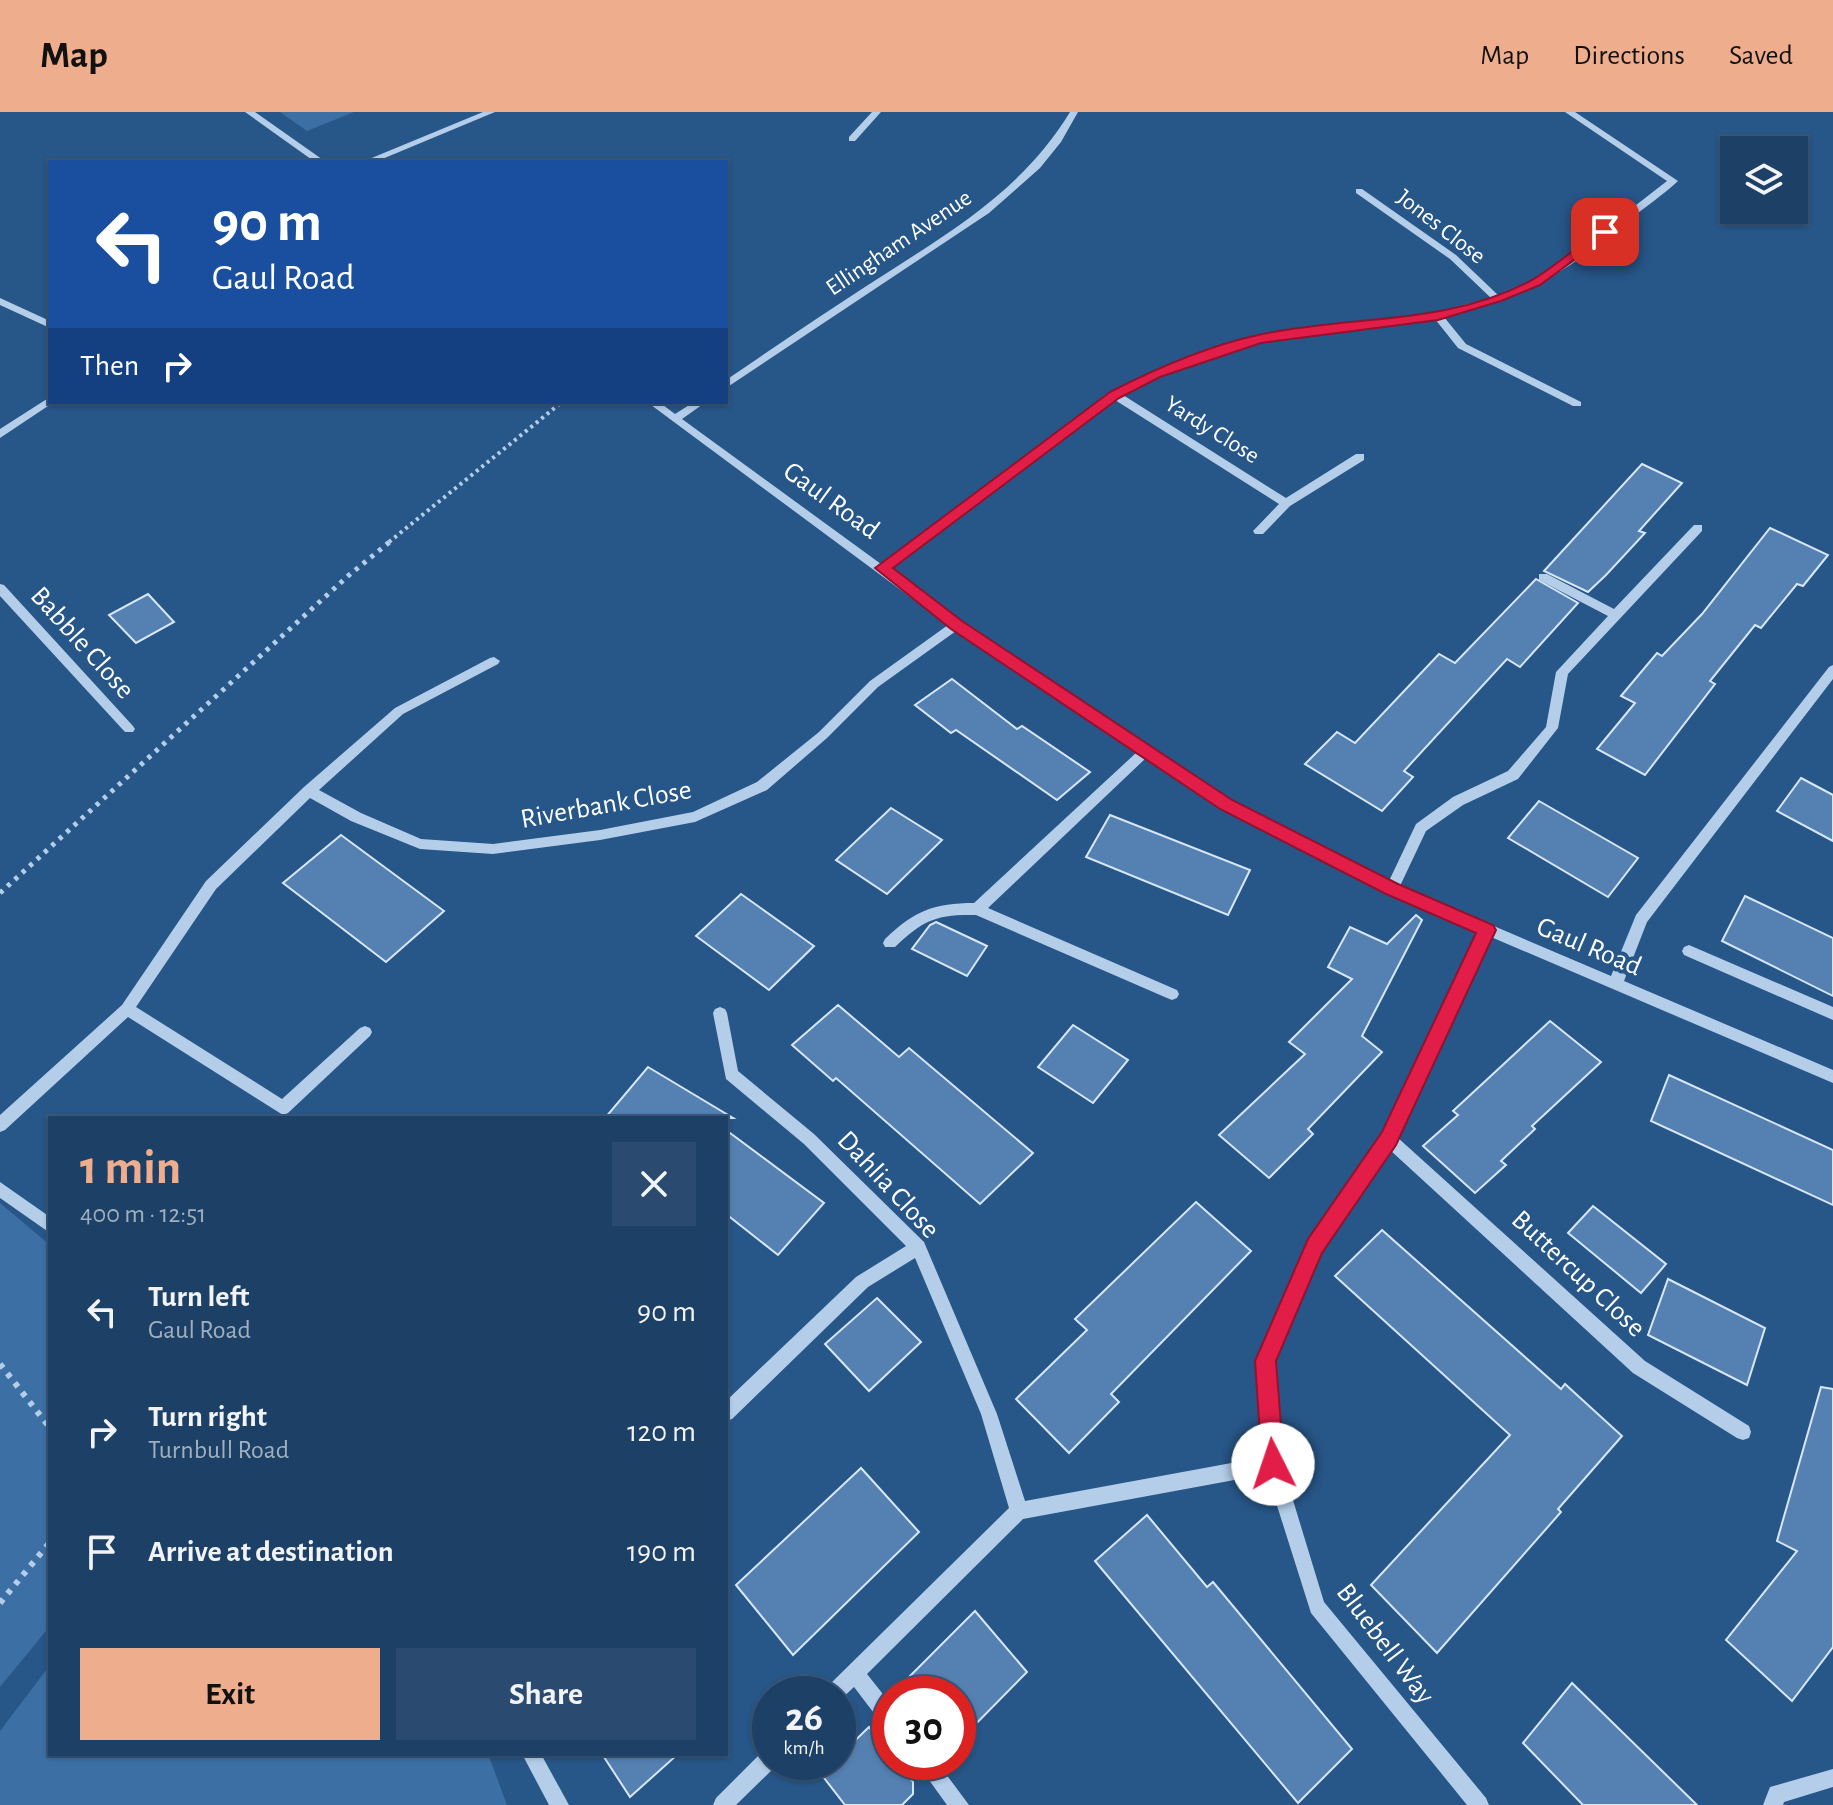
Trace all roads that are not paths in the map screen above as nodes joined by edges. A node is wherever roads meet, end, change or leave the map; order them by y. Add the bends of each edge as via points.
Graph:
1 (249, 112) edge
2 (491, 112) edge
3 (877, 112) edge
4 (1074, 112) edge
5 (1569, 112) edge
6 (852, 139) dead end
7 (318, 160) edge
8 (372, 160) edge
9 (1359, 191) dead end
10 (1496, 298) junction
11 (0, 301) edge
12 (1438, 316) junction
13 (48, 324) edge
14 (728, 384) edge
15 (1115, 395) junction
16 (48, 401) edge
17 (655, 404) edge
18 (698, 404) edge
19 (1577, 404) dead end
20 (675, 419) junction
21 (0, 434) edge
22 (1360, 457) dead end
23 (1286, 503) junction
24 (1698, 528) dead end
25 (1259, 531) dead end
26 (883, 568) junction
27 (1543, 577) dead end
28 (0, 588) edge
29 (1616, 615) junction
30 (956, 625) junction
31 (494, 661) dead end
32 (1833, 670) edge
33 (129, 729) dead end
34 (1145, 752) junction
35 (309, 791) junction
36 (1392, 889) junction
37 (977, 909) junction
38 (1487, 930) junction
39 (890, 943) dead end
40 (1689, 951) dead end
41 (1615, 985) junction
42 (1172, 994) dead end
43 (127, 1009) junction
44 (720, 1013) dead end
45 (1833, 1014) edge
46 (365, 1032) dead end
47 (1833, 1077) edge
48 (0, 1125) edge
49 (1389, 1139) junction
50 (0, 1189) edge
51 (48, 1225) edge
52 (918, 1247) junction
53 (728, 1411) edge
54 (1743, 1432) dead end
55 (1273, 1464) junction
56 (1019, 1511) junction
57 (855, 1674) joint
58 (872, 1695) edge
59 (532, 1756) edge
60 (752, 1776) edge
61 (1833, 1778) edge
62 (939, 1780) edge
63 (559, 1805) edge
64 (723, 1805) edge
65 (959, 1805) edge
66 (1479, 1805) edge
67 (1773, 1805) edge

1 - 7 street
2 - 8 street
3 - 6 street
4 - 14 street, Ellingham Avenue via 1064,132 1030,170 968,226
5 - 10 street via 1673,181 1536,283
9 - 10 street, Jones Close via 1453,257
10 - 12 street
11 - 13 street
12 - 15 street via 1259,339 1155,374
12 - 19 street via 1462,346
15 - 23 street, Yardy Close
15 - 26 street
16 - 21 street
17 - 20 street, Gaul Road
18 - 20 street
20 - 26 street, Gaul Road
22 - 23 street
23 - 25 street
24 - 29 street
26 - 30 street, Gaul Road
27 - 29 street
28 - 33 street, Babble Close
29 - 36 street via 1562,672 1552,728 1513,775 1458,801 1421,828
30 - 34 street, Gaul Road
30 - 35 street, Riverbank Close via 874,684 762,786 695,817 493,849 420,844
31 - 35 street via 399,711
32 - 41 street via 1641,919
34 - 36 street, Gaul Road via 1226,805
34 - 37 street
35 - 43 street via 211,885
36 - 38 street, Gaul Road
37 - 39 street via 930,911
37 - 42 street
38 - 41 street, Gaul Road
38 - 49 street, Bluebell Way
40 - 45 street
41 - 47 street, Gaul Road
43 - 46 street via 283,1108
43 - 48 street
44 - 52 street, Dahlia Close via 731,1074 809,1139
49 - 54 street, Buttercup Close via 1639,1367
49 - 55 street, Bluebell Way via 1315,1246 1265,1361
50 - 51 street
52 - 53 street via 862,1282
52 - 56 street, Dahlia Close via 989,1414
55 - 56 street
55 - 66 street, Bluebell Way via 1317,1607
56 - 57 street
57 - 58 street
59 - 63 street
60 - 64 street
61 - 67 street via 1777,1794
62 - 65 street

